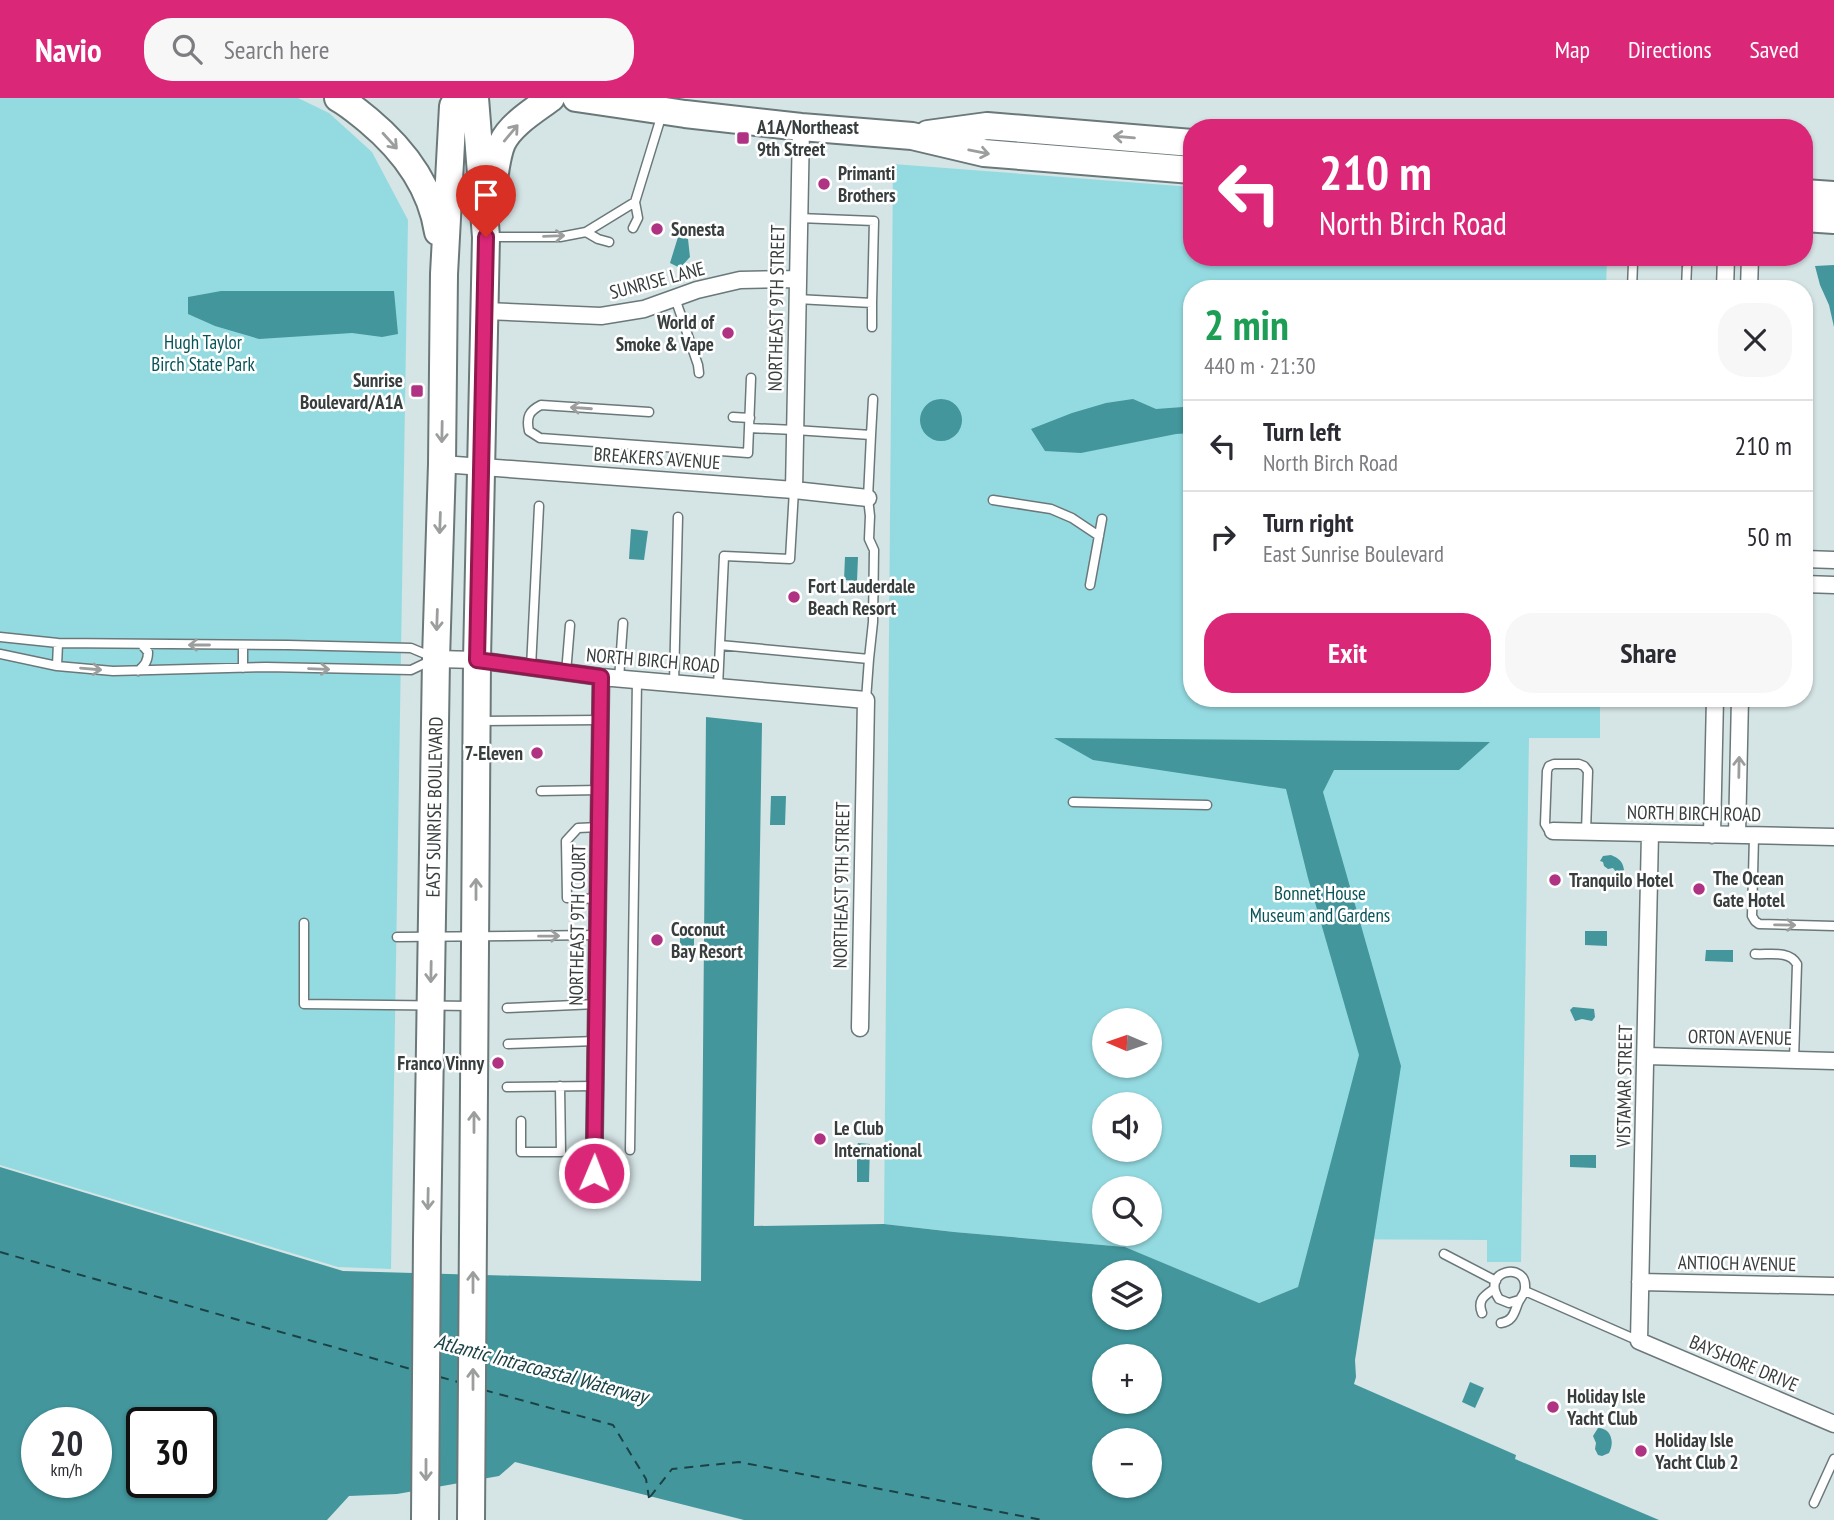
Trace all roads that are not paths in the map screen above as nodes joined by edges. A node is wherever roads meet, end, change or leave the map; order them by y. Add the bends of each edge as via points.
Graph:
1 (338, 98) edge
2 (460, 98) edge
3 (475, 98) edge
4 (551, 98) edge
5 (576, 98) edge
6 (663, 111) junction
7 (801, 127) junction
8 (912, 136) junction
9 (1183, 142) edge
10 (1183, 169) edge
11 (1813, 194) edge
12 (1834, 195) edge
13 (635, 202) junction
14 (799, 218) junction
15 (1813, 219) edge
16 (1834, 220) edge
17 (633, 228) dead end
18 (486, 229) junction
19 (586, 232) junction
20 (610, 242) dead end
21 (444, 274) junction
22 (797, 279) junction
23 (675, 298) junction
24 (797, 299) junction
25 (872, 303) junction
26 (485, 311) junction
27 (872, 327) dead end
28 (699, 373) dead end
29 (751, 378) dead end
30 (873, 399) dead end
31 (649, 412) dead end
32 (733, 417) dead end
33 (750, 418) junction
34 (749, 428) junction
35 (795, 430) junction
36 (872, 435) junction
37 (442, 464) junction
38 (482, 466) junction
39 (794, 490) junction
40 (869, 498) junction
41 (993, 500) dead end
42 (539, 506) dead end
43 (678, 517) dead end
44 (1102, 519) dead end
45 (1098, 536) junction
46 (1813, 559) edge
47 (1834, 560) edge
48 (1813, 584) edge
49 (1090, 585) dead end
50 (1834, 585) edge
51 (623, 623) dead end
52 (570, 625) dead end
53 (0, 637) edge
54 (58, 643) junction
55 (142, 645) junction
56 (243, 645) junction
57 (720, 645) junction
58 (0, 653) edge
59 (436, 659) junction
60 (869, 659) junction
61 (477, 660) junction
62 (57, 666) junction
63 (243, 668) junction
64 (531, 668) junction
65 (138, 671) junction
66 (566, 673) junction
67 (601, 677) junction
68 (619, 679) junction
69 (637, 680) junction
70 (674, 683) junction
71 (719, 687) junction
72 (866, 700) junction
73 (1715, 707) edge
74 (1740, 707) edge
75 (600, 720) junction
76 (477, 721) junction
77 (600, 790) junction
78 (541, 792) dead end
79 (1073, 802) dead end
80 (1207, 805) dead end
81 (599, 827) junction
82 (1553, 831) joint
83 (1586, 832) junction
84 (1650, 833) junction
85 (1712, 835) junction
86 (1737, 835) junction
87 (1754, 835) junction
88 (1834, 837) edge
89 (598, 900) junction
90 (304, 923) dead end
91 (1834, 926) edge
92 (598, 935) junction
93 (397, 937) dead end
94 (432, 937) junction
95 (476, 937) junction
96 (1755, 954) dead end
97 (597, 1004) junction
98 (431, 1006) junction
99 (475, 1006) junction
100 (507, 1009) dead end
101 (860, 1028) dead end
102 (596, 1041) junction
103 (508, 1044) dead end
104 (1646, 1056) junction
105 (1794, 1060) junction
106 (1834, 1060) edge
107 (560, 1086) junction
108 (596, 1086) junction
109 (507, 1087) dead end
110 (521, 1121) dead end
111 (630, 1150) dead end
112 (594, 1173) dead end
113 (1444, 1254) dead end
114 (1640, 1282) junction
115 (1495, 1285) junction
116 (1834, 1286) edge
117 (1525, 1291) junction
118 (1519, 1300) junction
119 (1482, 1313) dead end
120 (1501, 1323) dead end
121 (1639, 1341) junction
122 (1834, 1424) edge
123 (1834, 1459) edge
124 (1814, 1503) dead end
125 (425, 1520) edge
126 (471, 1520) edge

1 -> 21 main road via 388,137 417,173 438,228
2 - 21 main road, EAST SUNRISE BOULEVARD via 453,106
3 - 18 main road
18 -> 4 main road via 502,144
5 - 6 main road
6 - 7 main road
6 - 13 lane
7 - 8 main road
7 - 14 street, NORTHEAST 9TH STREET
9 -> 8 main road via 987,126
8 -> 10 main road via 984,153
11 - 12 main road
13 - 17 lane via 638,218
13 - 19 lane
14 - 22 street, NORTHEAST 9TH STREET
14 - 25 lane via 874,221
15 - 16 main road
18 -> 19 lane via 560,237
18 - 26 main road
19 - 20 lane
21 -> 37 main road, EAST SUNRISE BOULEVARD
22 - 23 street, SUNRISE LANE via 740,280
22 - 24 street, NORTHEAST 9TH STREET
23 - 26 street, SUNRISE LANE via 601,316
23 - 28 lane
24 - 25 lane
24 - 35 street, NORTHEAST 9TH STREET
25 - 27 lane
26 - 38 main road
29 - 33 lane
30 - 36 lane
31 -> 34 lane via 541,405 531,410 527,420 529,431 540,438 748,453
32 - 33 lane
33 - 34 lane
34 - 35 lane
35 - 36 lane
35 - 39 street, NORTHEAST 9TH STREET
36 - 40 lane
37 - 38 street, BREAKERS AVENUE
37 -> 59 main road, EAST SUNRISE BOULEVARD
38 - 39 street, BREAKERS AVENUE
38 - 61 main road
39 - 40 street, BREAKERS AVENUE
39 - 57 lane via 790,559 724,556
40 - 60 lane via 869,539 874,550
41 - 45 lane via 1051,509
42 - 64 lane
43 - 70 lane
44 - 45 lane
45 - 49 lane
46 - 47 street
48 - 50 street
51 - 68 lane
52 - 66 lane
53 - 54 lane
54 - 55 lane
54 - 62 lane
56 -> 55 lane
55 - 65 lane via 148,658
56 - 59 lane via 411,648
56 - 63 lane
57 - 60 lane
57 - 71 lane
58 - 62 lane
59 - 61 street, NORTH BIRCH ROAD
63 -> 59 lane via 411,670
59 - 94 main road, EAST SUNRISE BOULEVARD
60 - 72 lane
61 - 64 street, NORTH BIRCH ROAD
61 - 76 main road
62 -> 65 lane
63 - 65 lane
64 - 66 street, NORTH BIRCH ROAD
66 - 67 street, NORTH BIRCH ROAD
67 - 68 street, NORTH BIRCH ROAD
67 - 75 street, NORTHEAST 9TH COURT
68 - 69 street, NORTH BIRCH ROAD
69 - 70 street, NORTH BIRCH ROAD
69 - 111 lane
70 - 71 street, NORTH BIRCH ROAD
71 - 72 street, NORTH BIRCH ROAD
72 - 101 street, NORTHEAST 9TH STREET
73 - 85 street
86 -> 74 street
75 - 76 lane
75 - 77 street, NORTHEAST 9TH COURT
95 -> 76 main road
77 - 78 lane
77 - 81 street, NORTHEAST 9TH COURT
79 - 80 lane
81 - 89 street, NORTHEAST 9TH COURT
81 - 89 lane via 578,828 566,841 567,898
82 - 83 street, NORTH BIRCH ROAD
82 - 83 lane via 1545,824 1547,771 1554,764 1579,764 1588,771
83 - 84 street, NORTH BIRCH ROAD
84 - 85 street, NORTH BIRCH ROAD
84 - 104 street, VISTAMAR STREET
85 - 86 street, NORTH BIRCH ROAD
86 - 87 street, NORTH BIRCH ROAD
87 - 88 street, NORTH BIRCH ROAD
87 -> 91 lane via 1755,921 1759,925
89 - 92 street, NORTHEAST 9TH COURT
90 - 98 lane via 304,1004
95 -> 92 lane
92 - 97 street, NORTHEAST 9TH COURT
93 - 94 lane
94 - 95 lane
94 -> 98 main road, EAST SUNRISE BOULEVARD
95 - 99 main road
96 - 105 lane via 1788,955 1797,964
97 - 100 lane
97 - 102 street, NORTHEAST 9TH COURT
98 - 99 lane
98 -> 125 main road, EAST SUNRISE BOULEVARD
126 -> 99 main road
102 - 103 lane
102 - 108 street, NORTHEAST 9TH COURT
104 - 105 street, ORTON AVENUE
104 - 114 street, VISTAMAR STREET
105 - 106 street, ORTON AVENUE
107 - 108 lane
107 - 109 lane
107 - 110 lane via 561,1152 521,1152
108 - 112 street, NORTHEAST 9TH COURT
113 - 115 lane
114 - 116 street, ANTIOCH AVENUE
114 - 121 street, VISTAMAR STREET
115 - 117 lane via 1504,1272 1513,1272 1521,1277
115 - 118 lane via 1503,1301
115 - 119 lane via 1481,1298
117 - 118 lane
117 - 121 lane
118 - 120 lane via 1513,1317
121 - 122 street, BAYSHORE DRIVE
123 - 124 lane

